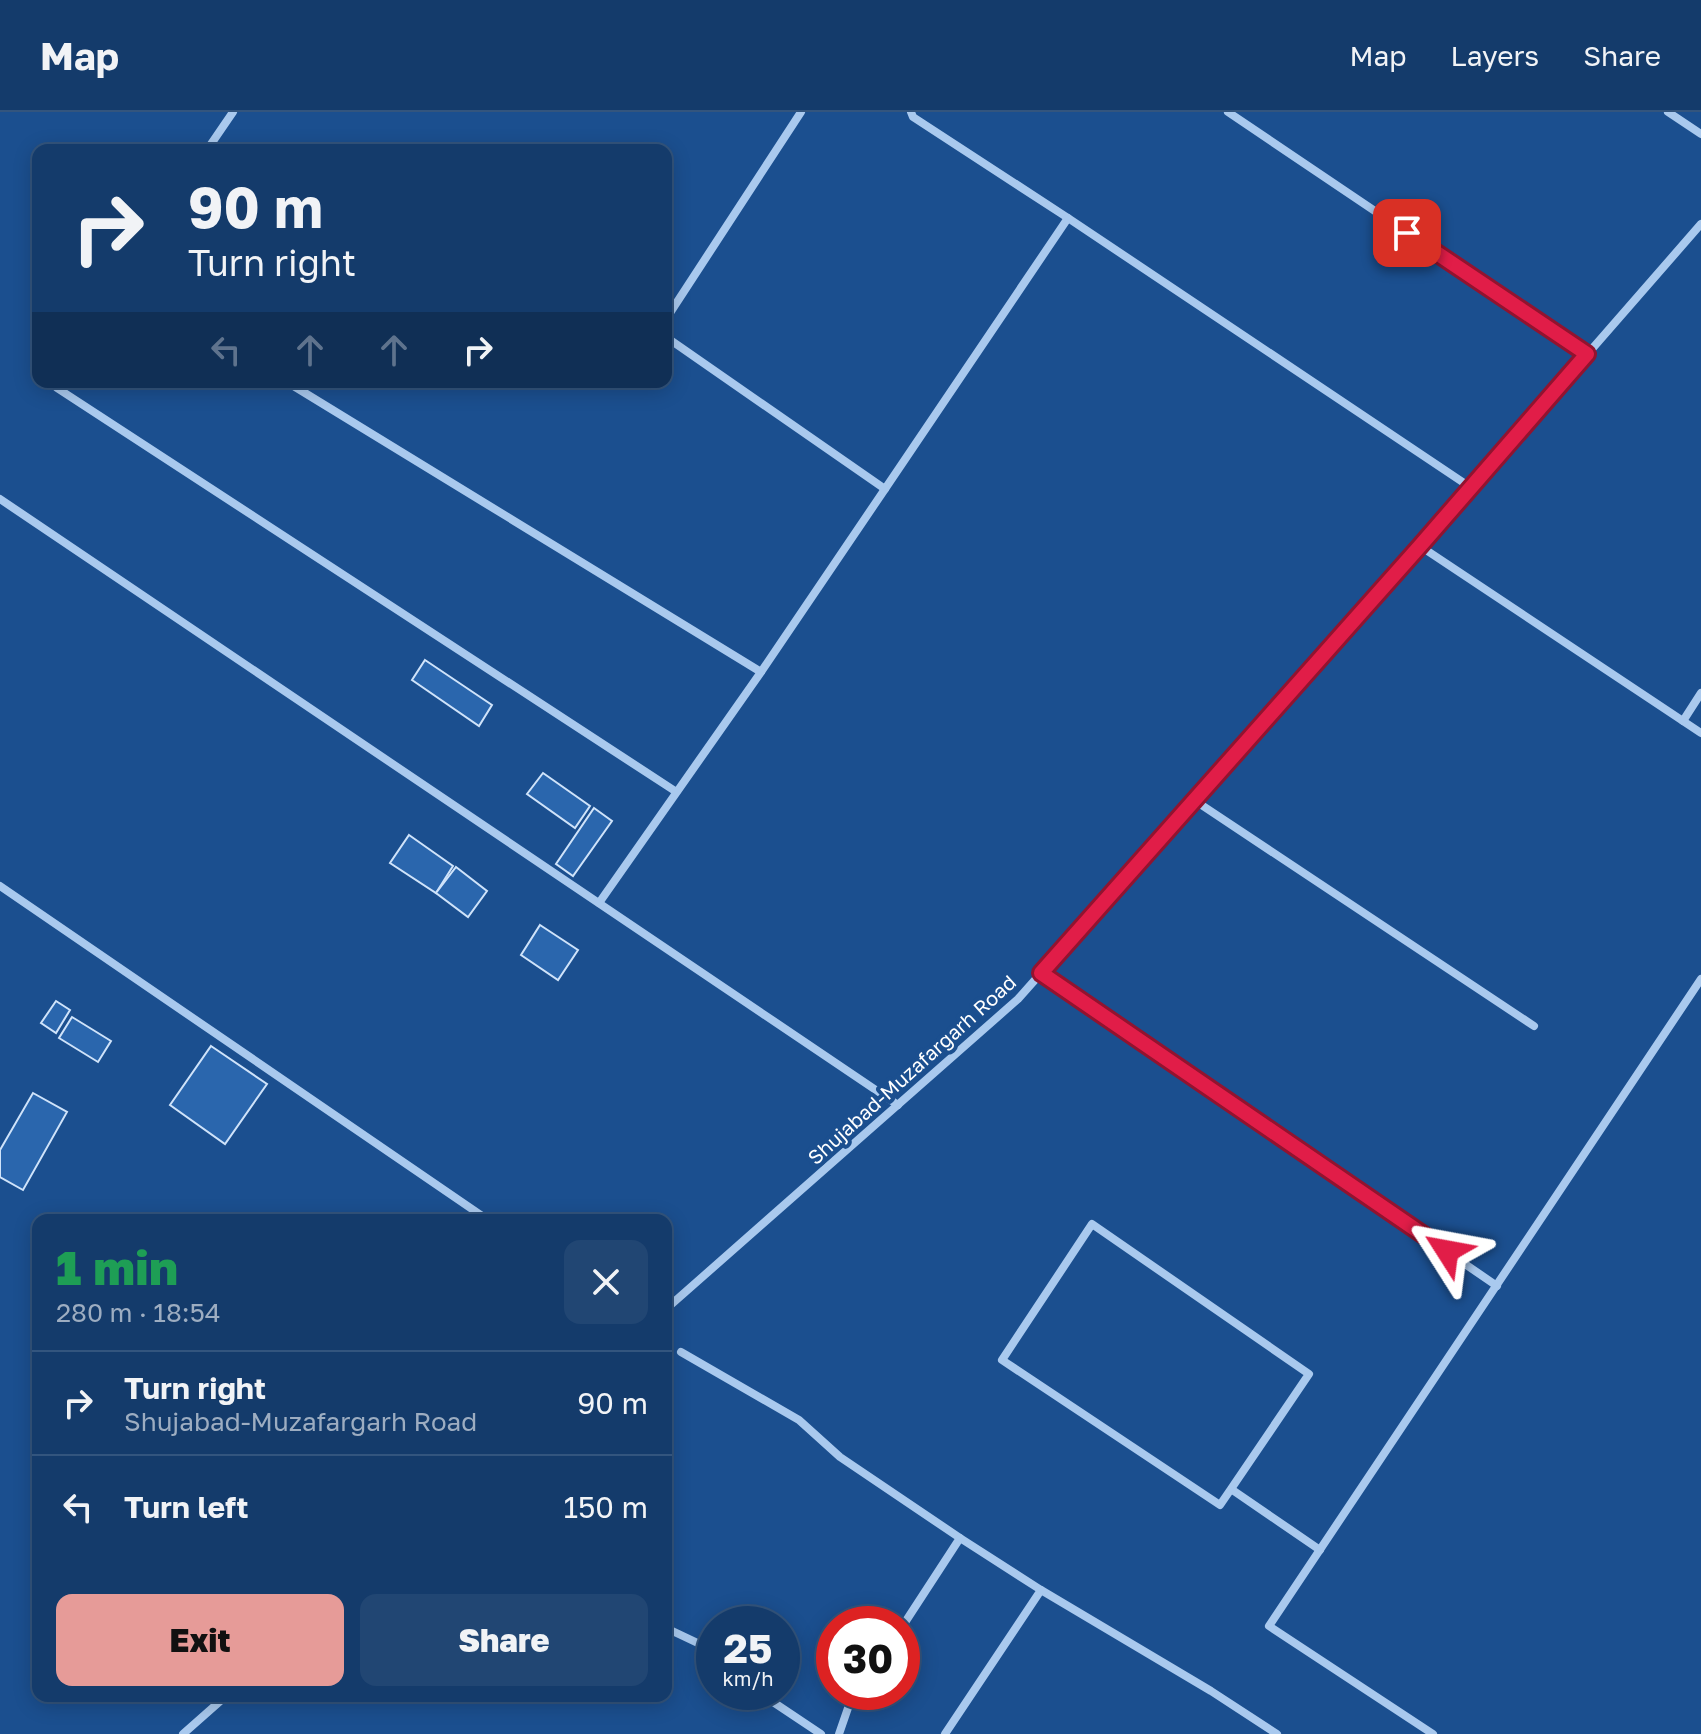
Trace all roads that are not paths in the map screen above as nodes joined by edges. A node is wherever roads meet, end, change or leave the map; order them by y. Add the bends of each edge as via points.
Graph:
1 (233, 112) edge
2 (801, 112) edge
3 (911, 112) edge
4 (1228, 112) edge
5 (1668, 112) edge
6 (1701, 134) edge
7 (211, 144) edge
8 (1068, 218) junction
9 (1701, 224) edge
10 (672, 310) edge
11 (672, 341) edge
12 (1587, 354) junction
13 (57, 388) edge
14 (297, 388) edge
15 (1470, 487) junction
16 (885, 489) junction
17 (0, 499) edge
18 (1420, 546) junction
19 (761, 672) junction
20 (1701, 693) edge
21 (1683, 721) junction
22 (1701, 733) edge
23 (675, 791) junction
24 (1194, 800) junction
25 (0, 886) edge
26 (599, 903) junction
27 (1041, 973) junction
28 (1701, 979) edge
29 (1534, 1026) dead end
30 (898, 1105) junction
31 (479, 1214) edge
32 (1497, 1286) junction
33 (672, 1304) edge
34 (681, 1352) dead end
35 (1231, 1489) junction
36 (960, 1538) junction
37 (1320, 1550) junction
38 (1041, 1590) junction
39 (916, 1606) edge
40 (672, 1631) edge
41 (696, 1642) edge
42 (219, 1702) edge
43 (785, 1710) edge
44 (847, 1710) edge
45 (183, 1734) edge
46 (821, 1734) edge
47 (839, 1734) edge
48 (945, 1734) edge
49 (1277, 1734) edge
50 (1433, 1734) edge

1 - 7 street
2 - 10 street
3 - 8 street
4 - 12 street
5 - 6 street
8 - 15 street
8 - 16 street
9 - 12 street, Shujabad-Muzafargarh Road
11 - 16 street
12 - 15 street, Shujabad-Muzafargarh Road
13 - 23 street
14 - 19 street
15 - 18 street, Shujabad-Muzafargarh Road
16 - 19 street
17 - 26 street
18 - 21 street
18 - 24 street, Shujabad-Muzafargarh Road
19 - 23 street
20 - 21 street
21 - 22 street
23 - 26 street
24 - 27 street, Shujabad-Muzafargarh Road
24 - 29 street
25 - 31 street
26 - 30 street
27 - 30 street, Shujabad-Muzafargarh Road
27 - 32 street
28 - 32 street
30 - 33 street, Shujabad-Muzafargarh Road
32 - 37 street
34 - 36 street via 799,1420 840,1457
35 - 35 street via 1220,1505 1002,1360 1092,1224 1309,1374
35 - 37 street
36 - 38 street
36 - 39 street
37 - 50 street via 1269,1626
38 - 48 street
38 - 49 street
40 - 41 street
42 - 45 street
43 - 46 street
44 - 47 street

